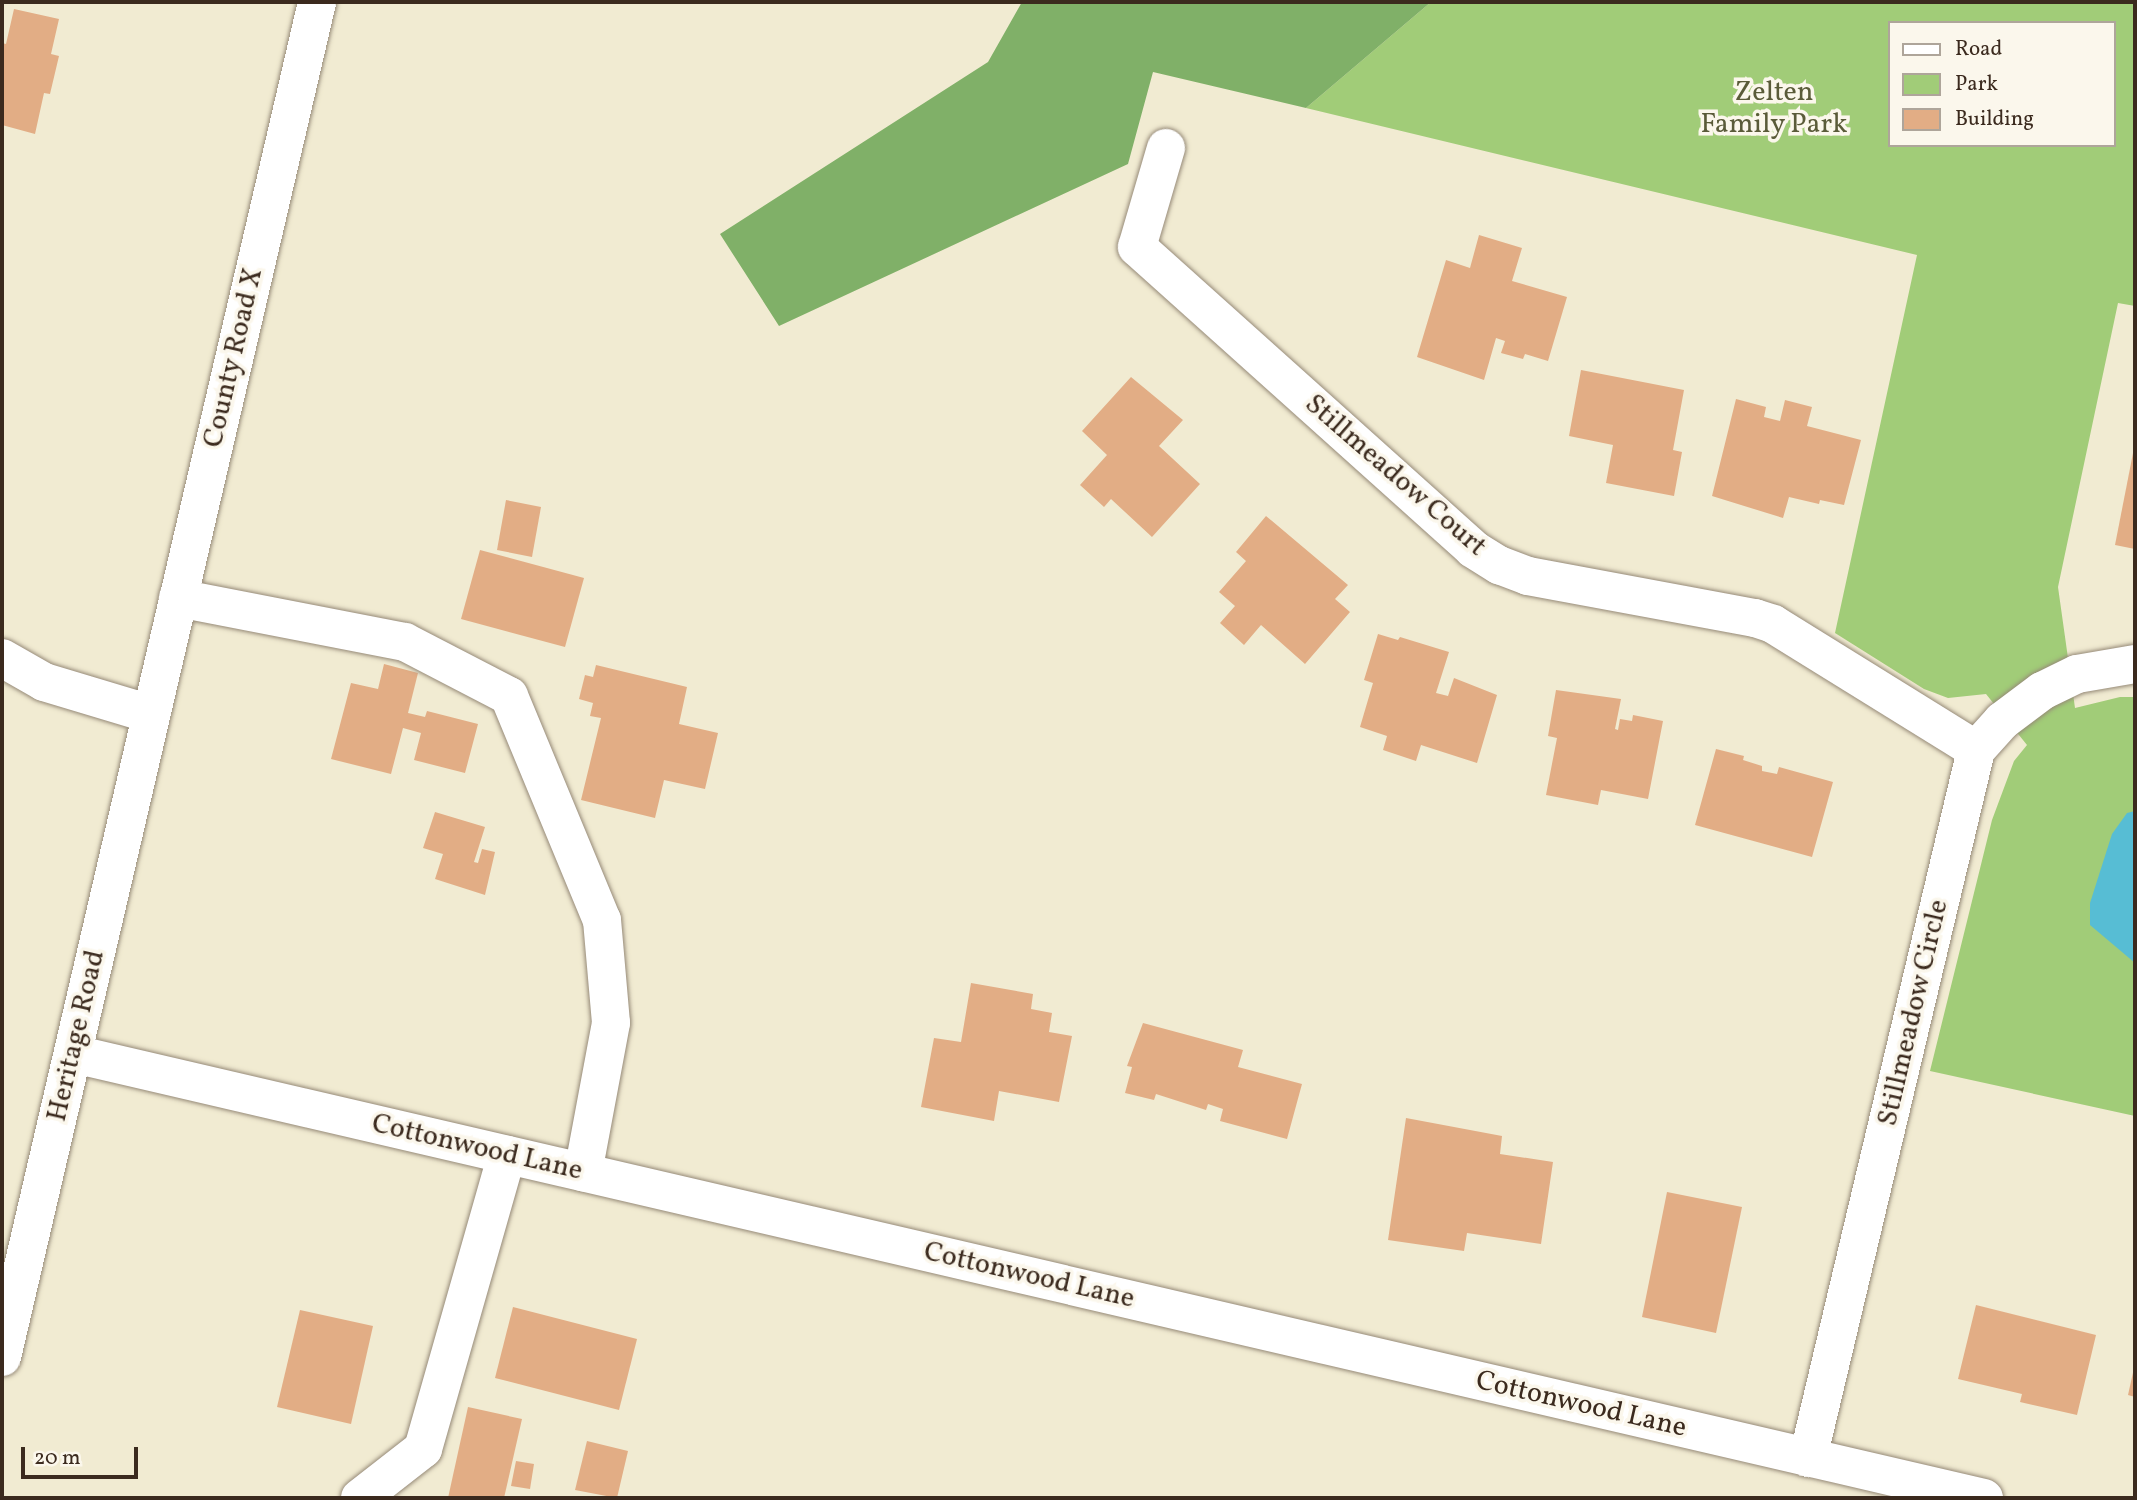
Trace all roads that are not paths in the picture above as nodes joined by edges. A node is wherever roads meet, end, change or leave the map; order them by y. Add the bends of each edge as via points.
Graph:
1 (317, 2) edge
2 (1166, 148) dead end
3 (178, 598) junction
4 (2, 658) edge
5 (2135, 664) edge
6 (151, 715) junction
7 (1976, 750) junction
8 (74, 1054) junction
9 (507, 1155) junction
10 (583, 1172) junction
11 (2, 1357) edge
12 (1808, 1458) junction
13 (360, 1498) edge
14 (1984, 1498) edge

1 - 3 street, County Road X
2 - 7 street, Stillmeadow Court via 1137,247 1473,549 1528,576 1773,624
3 - 6 street, County Road X
3 - 10 street via 405,642 509,696 602,920 611,1023
4 - 6 street via 44,682
5 - 7 street, Stillmeadow Circle via 2077,674 2042,691 2002,721
6 - 8 street, Heritage Road
7 - 12 street, Stillmeadow Circle
8 - 9 street, Cottonwood Lane
8 - 11 street, Heritage Road
9 - 10 street, Cottonwood Lane
9 - 13 street via 423,1449
10 - 12 street, Cottonwood Lane
12 - 14 street, Cottonwood Lane

